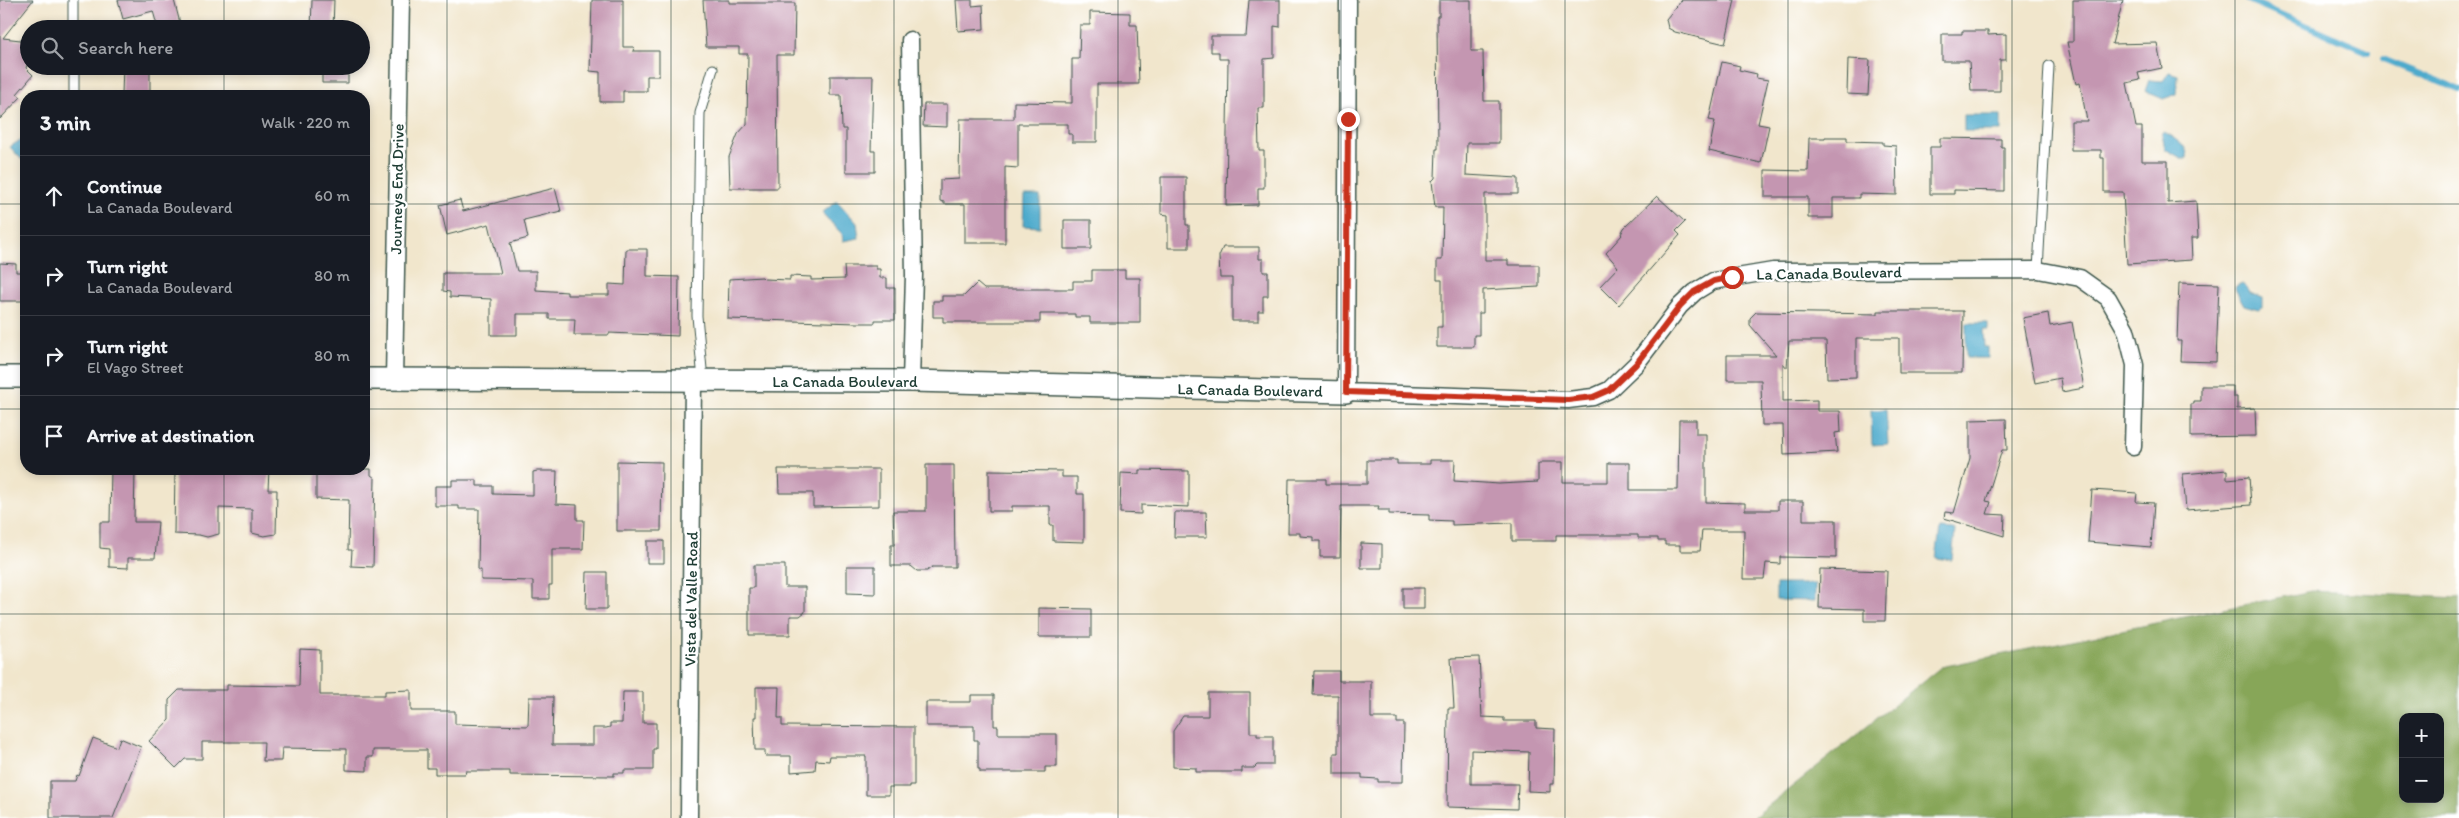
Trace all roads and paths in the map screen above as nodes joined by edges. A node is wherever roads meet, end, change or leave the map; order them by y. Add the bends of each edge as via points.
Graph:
1 (73, 0) edge
2 (401, 0) edge
3 (1348, 0) edge
4 (73, 20) edge
5 (910, 40) dead end
6 (2049, 66) dead end
7 (712, 69) dead end
8 (74, 75) edge
9 (74, 90) edge
10 (2038, 270) junction
11 (0, 377) edge
12 (20, 378) edge
13 (370, 379) edge
14 (394, 379) junction
15 (698, 380) junction
16 (911, 381) junction
17 (1346, 392) junction
18 (2133, 447) dead end
19 (689, 818) edge

1 - 4 lane
2 - 14 street, Journeys End Drive
3 - 17 street
5 - 16 street via 914,257
6 - 10 lane
7 - 15 lane via 700,113
8 - 9 lane
10 - 17 street, La Canada Boulevard via 1773,271 1714,281 1694,292 1680,306 1636,364 1609,390 1593,397 1568,400
10 - 18 street, La Canada Boulevard via 2080,278 2108,298 2126,330 2135,365
11 - 12 street
13 - 14 street, La Canada Boulevard
14 - 15 street, La Canada Boulevard
15 - 16 street, La Canada Boulevard
15 - 19 street, Vista del Valle Road
16 - 17 street, La Canada Boulevard

